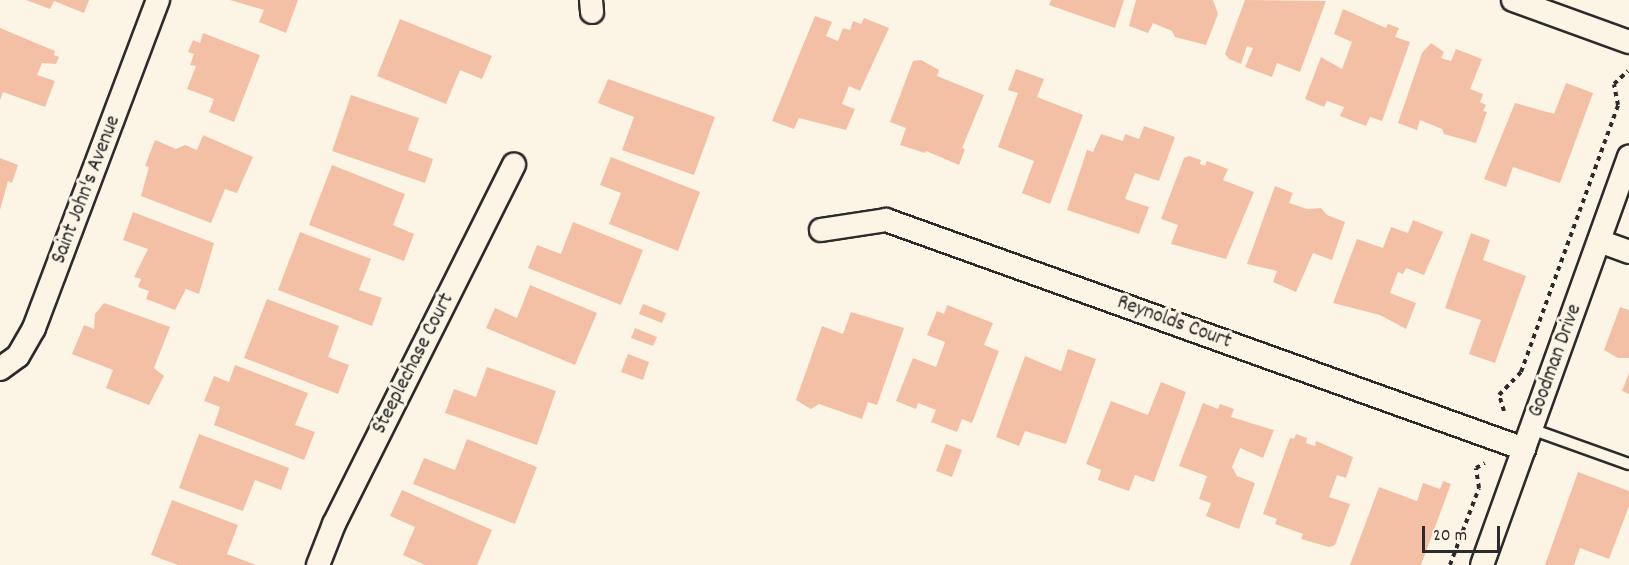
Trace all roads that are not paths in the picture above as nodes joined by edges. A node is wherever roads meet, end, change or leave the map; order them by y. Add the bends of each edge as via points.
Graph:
1 (158, 0) edge
2 (1514, 0) edge
3 (1629, 42) edge
4 (1629, 157) edge
5 (514, 165) dead end
6 (821, 230) dead end
7 (1599, 242) junction
8 (1629, 252) edge
9 (0, 369) edge
10 (1527, 439) junction
11 (1629, 464) edge
12 (318, 565) edge
13 (1482, 565) edge

1 - 9 street, Saint John's Avenue via 34,328 18,356
2 - 3 street
4 - 7 street, Goodman Drive
5 - 12 street, Steeplechase Court via 334,524
6 - 10 street, Reynolds Court via 886,220
7 - 8 street
7 - 10 street, Goodman Drive
10 - 11 lane
10 - 13 street, Goodman Drive

